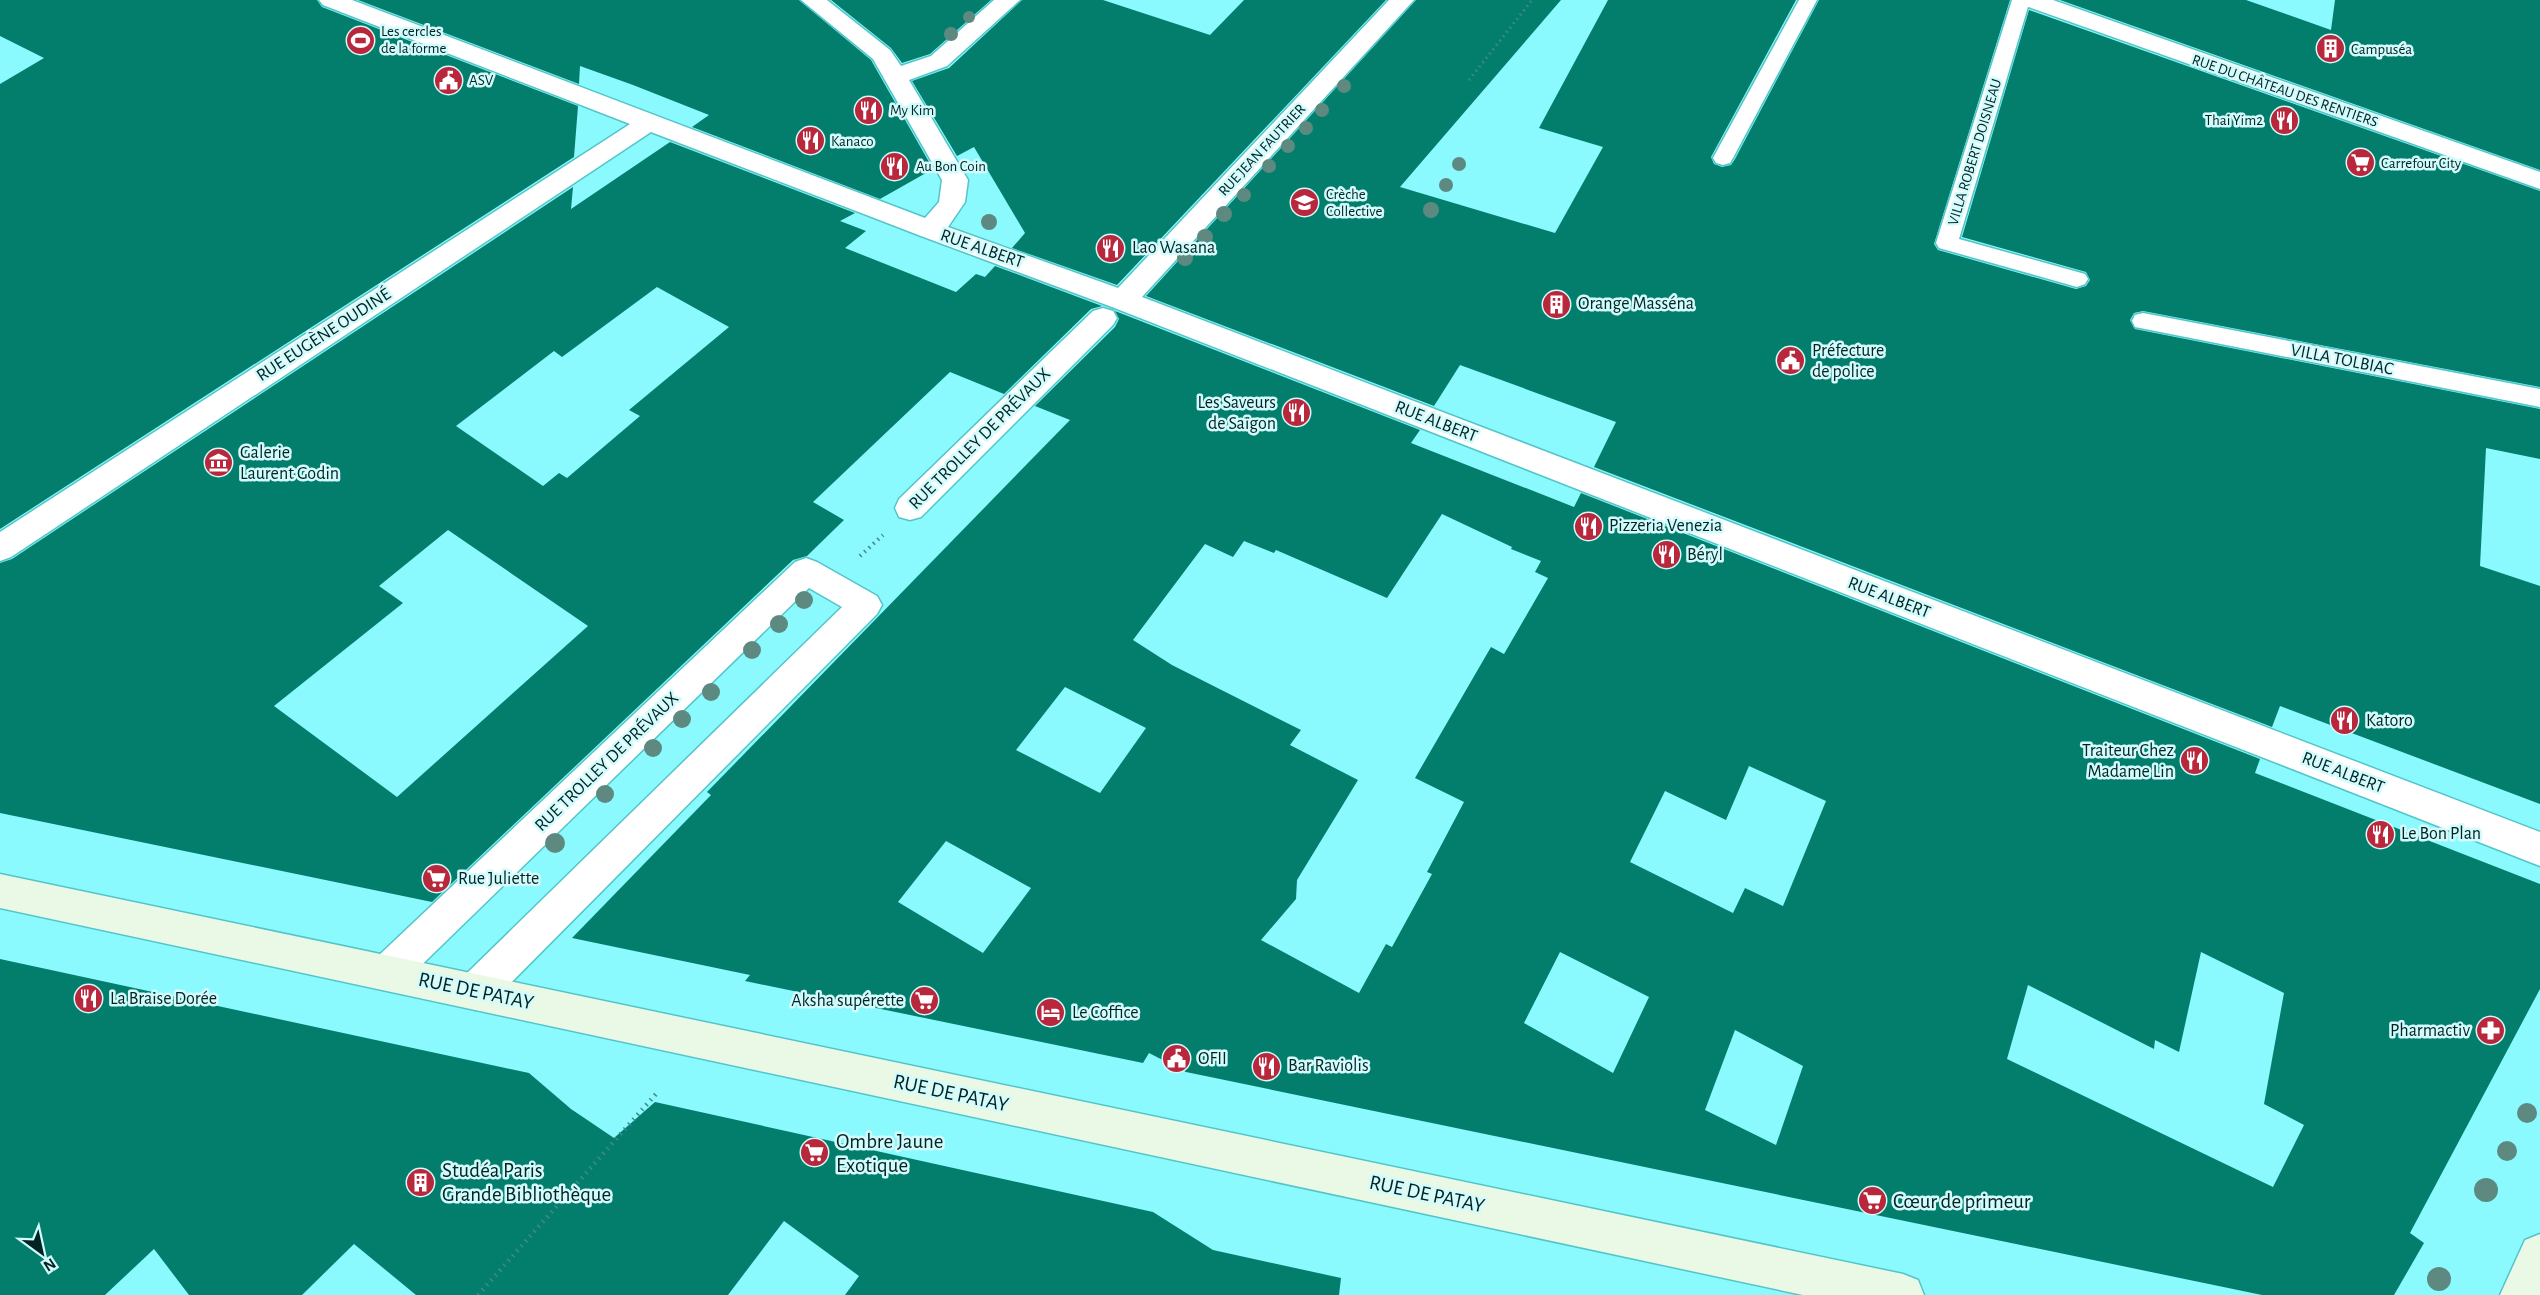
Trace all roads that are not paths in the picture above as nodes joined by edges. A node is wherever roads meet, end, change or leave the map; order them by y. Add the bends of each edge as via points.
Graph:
1 (331, 0) edge
2 (813, 0) edge
3 (1008, 0) edge
4 (1402, 0) edge
5 (1808, 0) edge
6 (2021, 0) edge
7 (2031, 0) edge
8 (893, 77) junction
9 (648, 123) junction
10 (1723, 158) dead end
11 (2540, 181) edge
12 (930, 230) junction
13 (2078, 279) dead end
14 (1112, 309) junction
15 (2143, 321) dead end
16 (2540, 398) edge
17 (910, 508) road end
18 (0, 548) edge
19 (2540, 849) edge
20 (0, 891) edge
21 (388, 972) junction
22 (476, 991) junction
23 (2540, 1256) edge
24 (1903, 1295) edge
25 (2521, 1295) edge

1 - 9 street, RUE ALBERT
2 - 8 street via 882,55
3 - 8 street via 939,62
4 - 14 street, RUE JEAN FAUTRIER
5 - 10 lane
6 - 13 lane, VILLA ROBERT DOISNEAU via 1947,243
7 - 11 street, RUE DU CHÂTEAU DES RENTIERS
8 - 12 street via 955,180 952,204
9 - 12 street, RUE ALBERT
9 - 18 street, RUE EUGÈNE OUDINÉ
12 - 14 street, RUE ALBERT
14 - 17 street, RUE TROLLEY DE PRÉVAUX
14 - 19 street, RUE ALBERT via 1640,501
15 - 16 lane, VILLA TOLBIAC
20 - 21 street, RUE DE PATAY
21 - 22 street, RUE DE PATAY
21 - 22 street, RUE TROLLEY DE PRÉVAUX via 807,571 866,605
22 - 24 street, RUE DE PATAY
23 - 25 street

